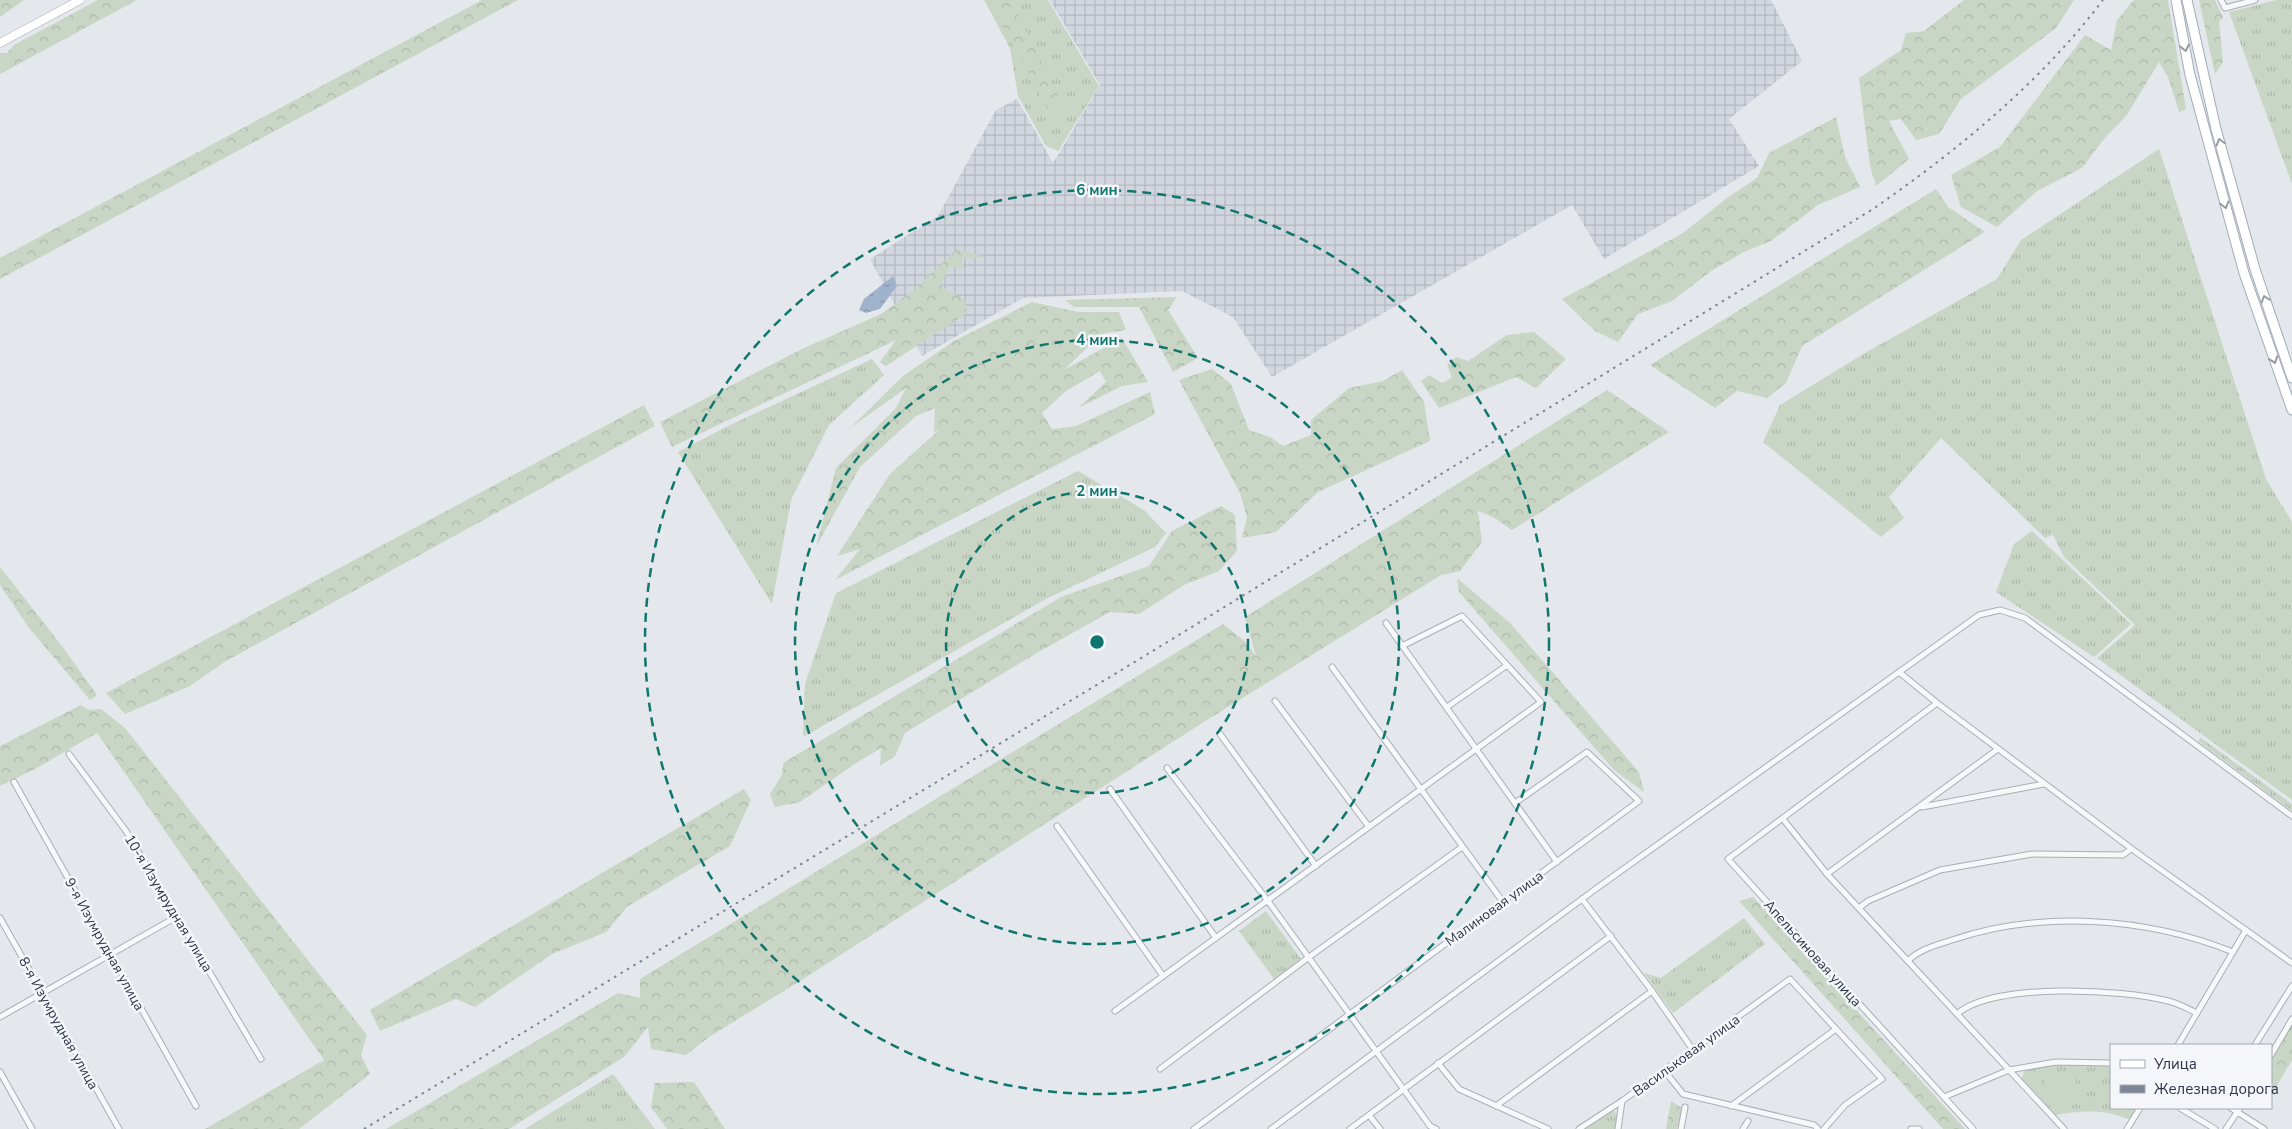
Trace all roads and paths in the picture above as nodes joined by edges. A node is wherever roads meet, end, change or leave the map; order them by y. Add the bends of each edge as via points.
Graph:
1 (80, 0) edge
2 (2176, 0) edge
3 (2187, 0) edge
4 (2221, 0) edge
5 (2255, 0) edge
6 (0, 43) edge
7 (2292, 378) edge
8 (2292, 410) edge
9 (1386, 623) dead end
10 (1402, 646) junction
11 (1506, 666) junction
12 (1332, 667) dead end
13 (1899, 672) junction
14 (1275, 701) dead end
15 (1937, 703) junction
16 (1447, 708) junction
17 (1220, 734) dead end
18 (1476, 749) junction
19 (1998, 749) junction
20 (69, 754) dead end
21 (1167, 768) dead end
22 (14, 782) dead end
23 (2044, 784) junction
24 (1110, 790) dead end
25 (1420, 791) junction
26 (1515, 803) junction
27 (1919, 807) junction
28 (2292, 816) edge
29 (1783, 818) junction
30 (1057, 826) dead end
31 (1368, 827) junction
32 (1462, 847) junction
33 (2131, 849) junction
34 (1557, 862) junction
35 (1316, 866) junction
36 (1827, 874) junction
37 (1582, 899) junction
38 (1268, 900) junction
39 (1503, 902) junction
40 (1859, 908) junction
41 (178, 916) junction
42 (0, 918) edge
43 (2246, 930) junction
44 (1611, 936) junction
45 (1216, 938) junction
46 (2233, 952) junction
47 (111, 955) junction
48 (1309, 957) junction
49 (1908, 961) junction
50 (2292, 963) edge
51 (1163, 976) junction
52 (2292, 986) edge
53 (1652, 991) junction
54 (43, 994) junction
55 (1115, 1011) dead end
56 (2197, 1013) junction
57 (1349, 1014) junction
58 (1958, 1014) junction
59 (0, 1017) edge
60 (2292, 1019) edge
61 (1836, 1029) junction
62 (2179, 1044) edge
63 (2256, 1044) edge
64 (1692, 1050) junction
65 (1375, 1053) junction
66 (2272, 1053) edge
67 (261, 1059) dead end
68 (1438, 1063) junction
69 (2110, 1063) edge
70 (1160, 1069) dead end
71 (1664, 1070) junction
72 (2009, 1070) junction
73 (0, 1072) edge
74 (1403, 1090) junction
75 (1944, 1097) junction
76 (1622, 1101) junction
77 (196, 1106) dead end
78 (1496, 1106) junction
79 (1732, 1106) junction
80 (1685, 1107) dead end
81 (2139, 1109) edge
82 (2182, 1109) edge
83 (2239, 1110) edge
84 (1369, 1115) junction
85 (1748, 1121) dead end
86 (2211, 1128) edge
87 (32, 1129) edge
88 (119, 1129) edge
89 (1194, 1129) edge
90 (1271, 1129) edge
91 (1350, 1129) edge
92 (1380, 1129) edge
93 (1436, 1129) edge
94 (1548, 1129) edge
95 (1579, 1129) edge
96 (1618, 1129) edge
97 (1681, 1129) edge
98 (1743, 1129) edge
99 (1818, 1129) edge
100 (1824, 1129) edge
101 (1911, 1129) edge
102 (1918, 1129) edge
103 (1973, 1129) edge
104 (2064, 1129) edge
105 (2127, 1129) edge
106 (2226, 1129) edge
107 (2264, 1129) edge

1 - 6 main road
2 -> 8 main road via 2190,75 2244,272
7 -> 3 main road via 2255,269 2216,129
4 - 5 street via 2225,8
9 - 10 street
10 - 11 street via 1462,616
10 - 16 street
11 - 16 street
11 - 18 street via 1541,702
12 - 25 street
13 - 15 street
13 - 28 street via 1979,615 2000,610 2025,618
13 - 37 street
14 - 31 street
15 - 19 street
15 - 29 street, Апельсиновая улица
16 - 18 street
17 - 35 street
18 - 25 street
18 - 26 street
19 - 23 street
19 - 27 street
20 - 41 street, 10-я Изумрудная улица via 126,830
21 - 38 street
22 - 47 street, 9-я Изумрудная улица
23 - 27 street
23 - 33 street
24 - 45 street
25 - 31 street
25 - 32 street
26 - 34 street
26 - 34 street, Малиновая улица via 1587,752 1639,801
27 - 36 street
29 - 36 street
29 - 75 street, Апельсиновая улица via 1728,859
30 - 51 street
31 - 35 street
32 - 39 street
32 - 48 street
33 - 40 street via 2123,854 2032,854 1940,870 1868,901
33 - 43 street
34 - 39 street, Малиновая улица
35 - 38 street
36 - 40 street
37 - 44 street
37 - 65 street
38 - 45 street
38 - 48 street
39 - 57 street, Малиновая улица
40 - 49 street
41 - 47 street
41 - 67 street, 10-я Изумрудная улица
42 - 54 street, 8-я Изумрудная улица
43 - 46 street
43 - 50 street
44 - 53 street
44 - 68 street
45 - 51 street
46 - 49 street via 2212,943 2149,928 2100,922 2035,923 1969,935 1927,949
46 - 56 street
47 - 54 street
47 - 77 street, 9-я Изумрудная улица
48 - 57 street
48 - 70 street
49 - 58 street
51 - 55 street
52 - 63 street
53 - 64 street
53 - 78 street
54 - 59 street
54 - 88 street, 8-я Изумрудная улица
56 - 58 street via 2170,1001 2115,992 2063,990 2004,997 1967,1006
56 - 62 street
57 - 65 street
57 - 89 street, Малиновая улица
58 - 72 street
60 - 66 street
61 - 64 street, Васильковая улица via 1790,979
61 - 79 street
61 - 100 street via 1882,1079 1845,1105
64 - 71 street, Васильковая улица
65 - 74 street
65 - 90 street
68 - 74 street
68 - 78 street via 1459,1089
69 - 72 street via 2056,1062
71 - 76 street, Васильковая улица
71 - 79 street via 1683,1094
72 - 75 street
72 - 104 street
73 - 87 street
74 - 84 street
74 - 93 street via 1430,1126
75 - 103 street, Апельсиновая улица
76 - 95 street, Васильковая улица
76 - 96 street
78 - 94 street
79 - 99 street via 1814,1125
80 - 97 street
81 - 105 street
82 - 86 street
83 - 106 street
83 - 107 street
84 - 91 street
84 - 92 street
85 - 98 street
101 - 102 street

